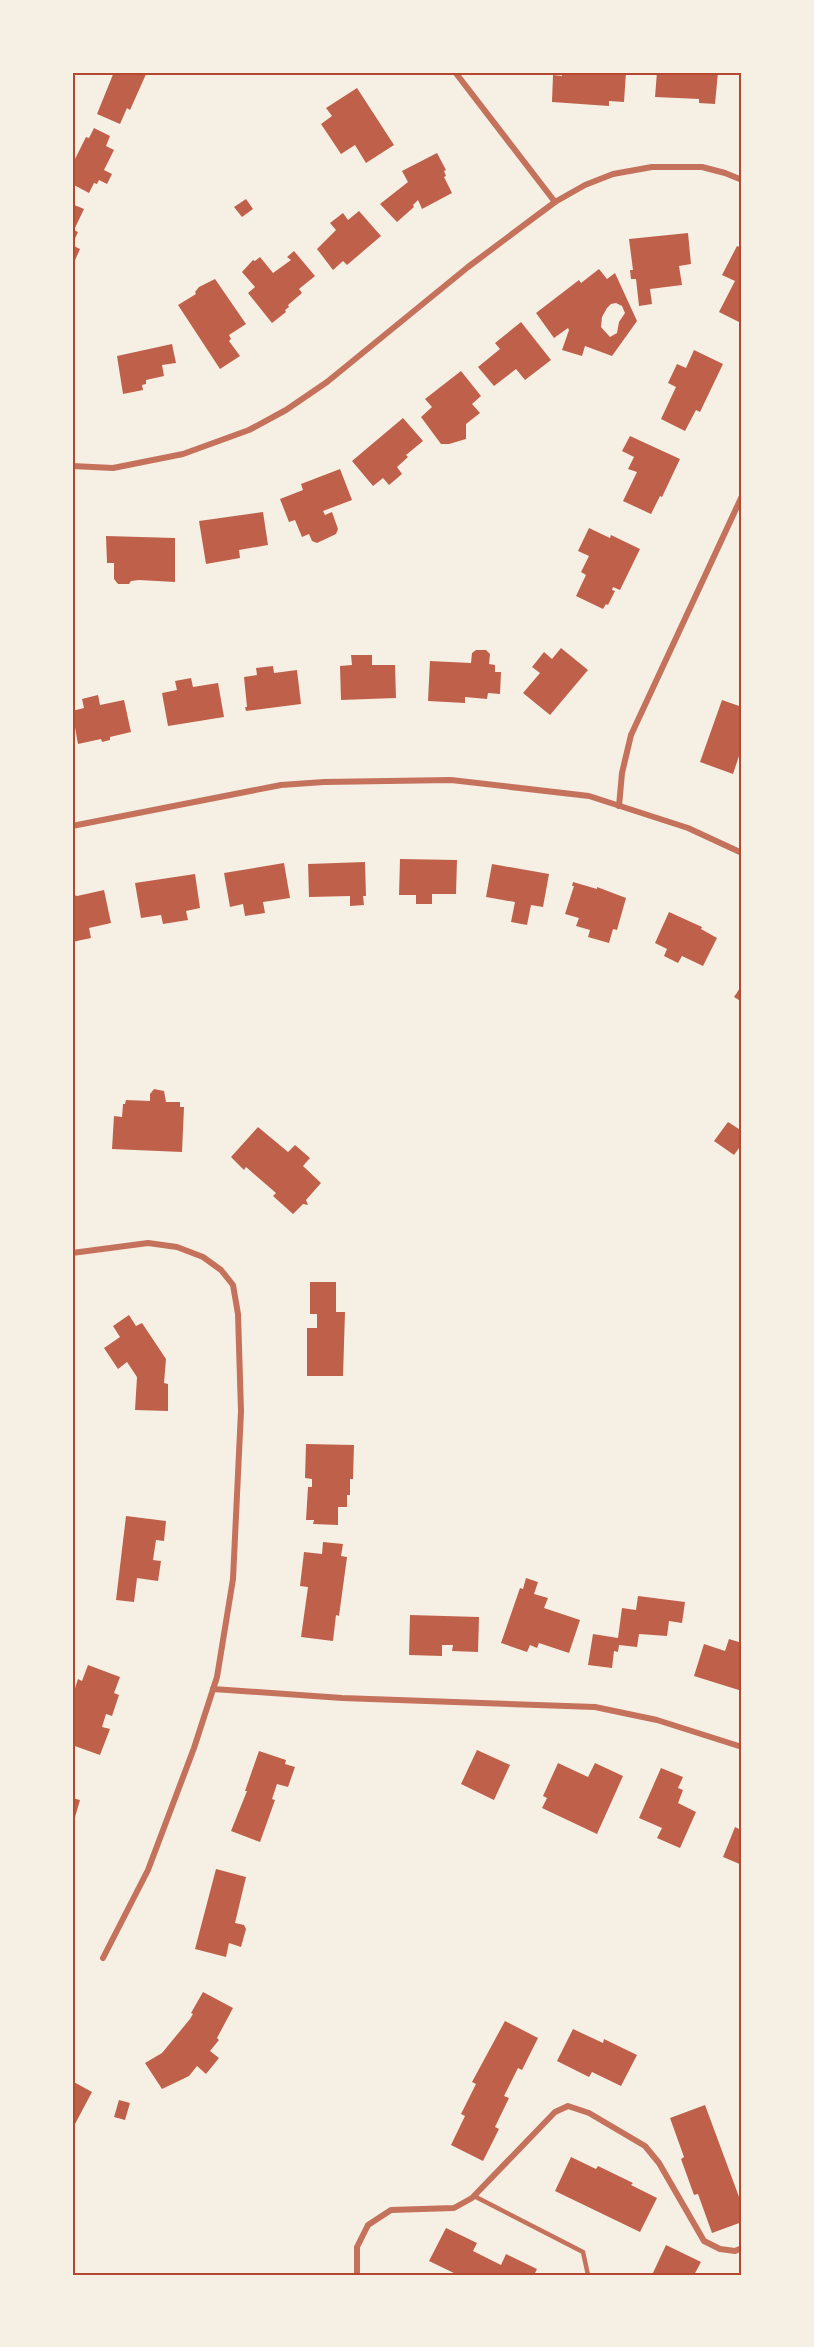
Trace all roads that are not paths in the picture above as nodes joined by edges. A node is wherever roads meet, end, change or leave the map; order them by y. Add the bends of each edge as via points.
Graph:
1 (455, 72) edge
2 (742, 180) edge
3 (555, 202) junction
4 (72, 466) edge
5 (742, 496) edge
6 (619, 806) junction
7 (72, 826) edge
8 (742, 853) edge
9 (72, 1253) edge
10 (213, 1689) junction
11 (742, 1747) edge
12 (103, 1958) dead end
13 (474, 2196) junction
14 (742, 2248) edge
15 (357, 2275) edge
16 (588, 2275) edge

1 - 3 street
2 - 3 street via 702,167 652,167 613,174
3 - 4 street via 327,382 277,415 249,430 183,454 113,468
5 - 6 street via 631,735
6 - 7 street via 590,796 451,780 324,782 280,785
6 - 8 street via 688,828
9 - 10 street via 148,1243 177,1247 202,1257 221,1270 233,1285 238,1314 241,1410 233,1579
10 - 11 street via 595,1707 657,1720
10 - 12 street via 148,1870
13 - 14 street via 555,2112 568,2106 589,2113 645,2146 704,2241 735,2252
13 - 15 street via 453,2208 391,2210 368,2225 357,2247
13 - 16 lane via 583,2252

